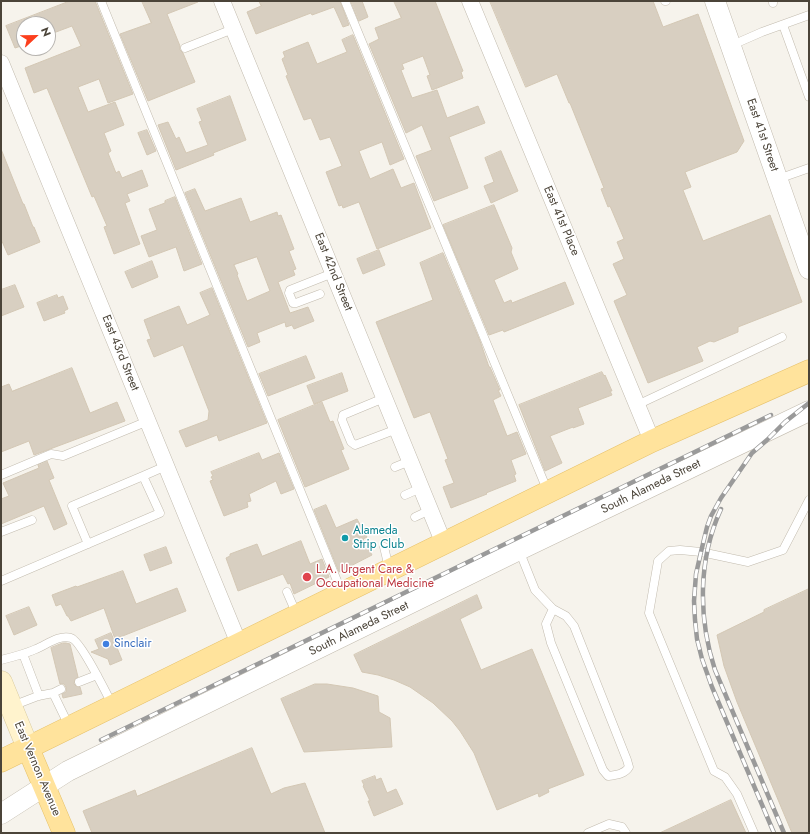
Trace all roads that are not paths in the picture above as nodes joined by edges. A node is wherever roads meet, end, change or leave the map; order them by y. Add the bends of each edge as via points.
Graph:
1 (101, 1) edge
2 (222, 1) edge
3 (345, 1) edge
4 (470, 1) edge
5 (715, 1) edge
6 (809, 15) edge
7 (783, 25) junction
8 (233, 29) junction
9 (730, 46) junction
10 (185, 48) dead end
11 (1, 63) edge
12 (809, 97) edge
13 (809, 168) edge
14 (778, 179) junction
15 (809, 269) edge
16 (333, 274) junction
17 (320, 294) dead end
18 (782, 337) dead end
19 (809, 371) edge
20 (384, 398) junction
21 (637, 405) junction
22 (809, 411) edge
23 (148, 421) junction
24 (397, 429) junction
25 (652, 441) junction
26 (410, 461) junction
27 (166, 466) junction
28 (395, 468) dead end
29 (1, 475) edge
30 (143, 476) junction
31 (421, 488) junction
32 (548, 492) junction
33 (405, 495) dead end
34 (809, 500) edge
35 (430, 510) junction
36 (415, 518) dead end
37 (32, 520) dead end
38 (1, 532) edge
39 (88, 544) junction
40 (444, 544) junction
41 (384, 547) dead end
42 (519, 550) junction
43 (390, 570) junction
44 (1, 581) edge
45 (287, 592) dead end
46 (342, 593) junction
47 (553, 609) junction
48 (298, 615) junction
49 (239, 644) junction
50 (23, 654) junction
51 (1, 660) edge
52 (97, 675) junction
53 (1, 682) edge
54 (79, 682) dead end
55 (39, 696) junction
56 (113, 706) junction
57 (11, 707) junction
58 (70, 727) junction
59 (28, 748) junction
60 (1, 761) edge
61 (44, 786) junction
62 (1, 814) edge
63 (64, 833) edge
64 (588, 833) edge
65 (626, 833) edge
66 (754, 833) edge

1 - 46 lane
2 - 8 street, East 42nd Street
3 - 32 lane
4 - 21 street, East 41st Place
5 - 9 street, East 41st Street
6 - 7 lane
7 - 9 lane
7 - 12 lane
8 - 10 lane
8 - 16 street, East 42nd Street
9 - 14 street, East 41st Street
11 - 23 street, East 43rd Street
13 - 14 lane
14 - 15 street, East 41st Street
16 - 17 lane via 290,290 289,293 293,303
16 - 20 street, East 42nd Street
18 - 21 lane
19 - 25 main road
20 - 24 street, East 42nd Street
20 - 24 lane via 343,415 342,420 351,442 355,445
21 - 25 street, East 41st Place
22 - 42 street, South Alameda Street
23 - 27 street, East 43rd Street
23 - 29 lane via 63,456 51,454
24 - 26 street, East 42nd Street
25 - 32 main road
26 - 28 lane
26 - 31 street, East 42nd Street
27 - 30 lane
27 - 49 street, East 43rd Street
30 - 39 lane via 72,506
30 - 39 lane via 160,513
31 - 33 lane
31 - 35 street, East 42nd Street
32 - 40 main road
34 - 66 lane via 783,550 748,562 700,552 669,551 658,561 649,613 714,771 725,777 737,794
35 - 36 lane
35 - 40 street, East 42nd Street
37 - 38 lane
39 - 44 lane
40 - 43 main road
41 - 43 lane
42 - 47 lane via 535,590
42 - 61 street, South Alameda Street via 68,771
43 - 46 main road
45 - 48 lane
46 - 48 main road
47 - 47 lane via 566,616 574,626 627,760 629,767 618,775 608,776 602,770 551,643 546,624
48 - 49 main road
49 - 56 main road
50 - 51 lane
50 - 52 lane via 60,638 71,638 78,644
50 - 55 lane
52 - 54 lane
52 - 56 lane
53 - 57 main road, East Vernon Avenue
55 - 57 lane
55 - 58 lane via 57,691
56 - 58 main road
57 - 59 main road, East Vernon Avenue
58 - 59 main road
59 - 60 main road
59 - 61 main road, East Vernon Avenue
61 - 62 street, South Alameda Street
61 - 63 main road, East Vernon Avenue
64 - 65 lane via 609,824 622,827

